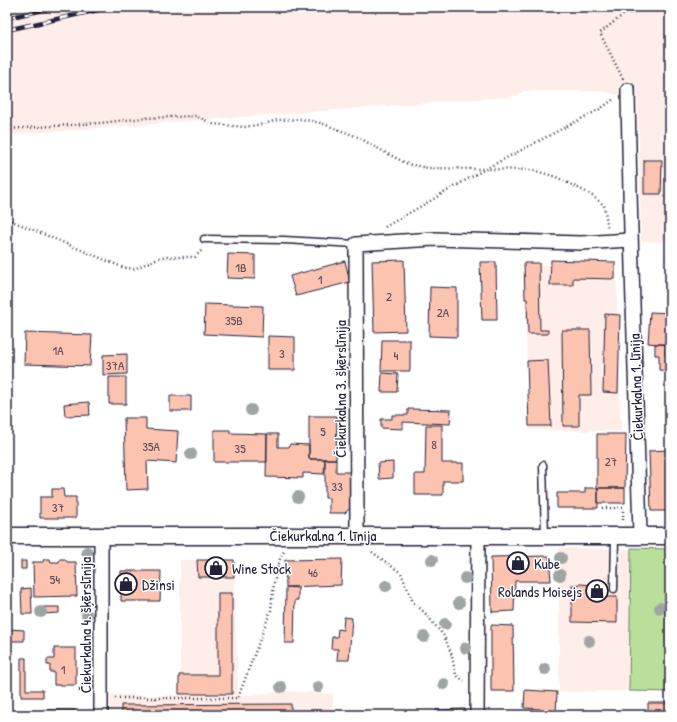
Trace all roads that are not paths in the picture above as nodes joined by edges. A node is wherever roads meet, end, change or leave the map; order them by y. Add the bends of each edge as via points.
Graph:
1 (628, 90) road end
2 (204, 239) dead end
3 (630, 240) junction
4 (356, 244) junction
5 (543, 465) dead end
6 (619, 530) junction
7 (357, 535) junction
8 (478, 535) junction
9 (640, 535) junction
10 (7, 536) edge
11 (101, 536) junction
12 (545, 536) junction
13 (670, 536) edge
14 (614, 589) dead end
15 (101, 715) edge
16 (477, 715) edge

1 - 3 street, Čiekurkalna 1. līnija
2 - 4 lane
3 - 4 street via 581,243 434,239
3 - 9 street, Čiekurkalna 1. līnija
4 - 7 street, Čiekurkalna 3. šķērslīnija
5 - 12 lane
6 - 9 street, Čiekurkalna 1. līnija
6 - 12 street, Čiekurkalna 1. līnija
6 - 14 lane
7 - 8 street, Čiekurkalna 1. līnija
7 - 11 street, Čiekurkalna 1. līnija
8 - 12 street, Čiekurkalna 1. līnija
8 - 16 street
9 - 13 street, Čiekurkalna 1. līnija
10 - 11 street, Čiekurkalna 1. līnija
11 - 15 street, Čiekurkalna 4. šķērslīnija

